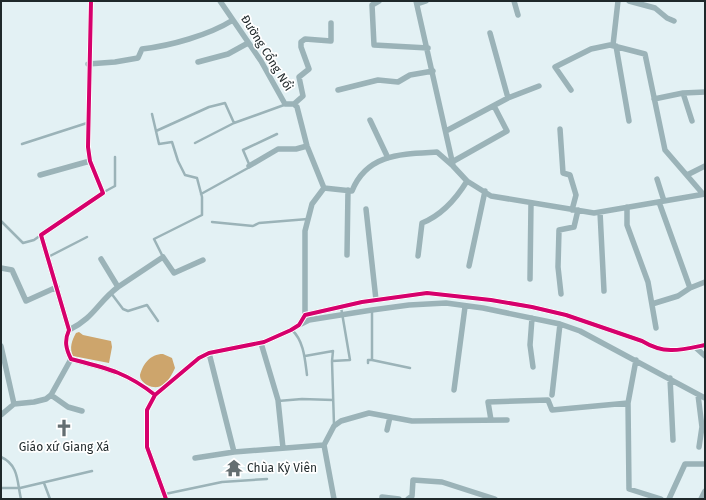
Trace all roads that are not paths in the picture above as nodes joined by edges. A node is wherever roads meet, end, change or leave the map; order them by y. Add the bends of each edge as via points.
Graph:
1 (91, 1) edge
2 (220, 1) edge
3 (379, 1) edge
4 (426, 1) edge
5 (514, 1) edge
6 (618, 1) edge
7 (629, 1) edge
8 (417, 3) edge
9 (518, 15) dead end
10 (233, 20) junction
11 (674, 21) dead end
12 (331, 24) dead end
13 (490, 33) dead end
14 (248, 43) junction
15 (614, 46) junction
16 (428, 48) junction
17 (198, 62) dead end
18 (88, 64) junction
19 (433, 71) junction
20 (539, 86) dead end
21 (338, 90) dead end
22 (571, 90) dead end
23 (705, 92) edge
24 (683, 93) junction
25 (508, 98) junction
26 (654, 99) junction
27 (285, 104) junction
28 (294, 104) junction
29 (494, 106) junction
30 (152, 114) dead end
31 (370, 120) dead end
32 (629, 121) dead end
33 (692, 121) dead end
34 (87, 123) junction
35 (234, 123) junction
36 (560, 129) dead end
37 (156, 131) junction
38 (446, 131) junction
39 (278, 134) dead end
40 (195, 143) dead end
41 (22, 144) dead end
42 (307, 146) junction
43 (115, 157) dead end
44 (388, 158) junction
45 (90, 161) junction
46 (453, 164) junction
47 (249, 166) junction
48 (705, 166) edge
49 (40, 175) dead end
50 (687, 175) junction
51 (657, 179) dead end
52 (467, 181) junction
53 (324, 188) junction
54 (348, 190) junction
55 (485, 191) junction
56 (103, 193) junction
57 (201, 194) junction
58 (704, 194) edge
59 (661, 202) junction
60 (531, 203) junction
61 (627, 208) junction
62 (366, 209) dead end
63 (575, 210) junction
64 (600, 212) junction
65 (308, 219) junction
66 (1, 220) edge
67 (212, 222) dead end
68 (41, 235) junction
69 (87, 237) dead end
70 (348, 255) dead end
71 (418, 256) dead end
72 (48, 257) junction
73 (163, 257) junction
74 (102, 259) dead end
75 (204, 260) dead end
76 (469, 266) dead end
77 (1, 268) edge
78 (530, 279) dead end
79 (705, 282) edge
80 (57, 287) junction
81 (118, 287) junction
82 (690, 288) junction
83 (604, 290) dead end
84 (110, 293) junction
85 (561, 294) dead end
86 (376, 300) junction
87 (652, 304) junction
88 (341, 307) junction
89 (465, 307) junction
90 (372, 310) junction
91 (305, 315) junction
92 (342, 315) junction
93 (532, 318) junction
94 (158, 321) dead end
95 (560, 324) junction
96 (298, 325) junction
97 (656, 328) dead end
98 (69, 330) junction
99 (291, 330) junction
100 (261, 343) junction
101 (705, 345) edge
102 (1, 346) edge
103 (695, 347) junction
104 (210, 353) junction
105 (305, 356) junction
106 (705, 356) edge
107 (71, 359) junction
108 (332, 360) junction
109 (372, 360) junction
110 (636, 360) junction
111 (368, 364) dead end
112 (410, 368) dead end
113 (533, 368) dead end
114 (307, 375) dead end
115 (670, 378) junction
116 (454, 390) dead end
117 (51, 395) junction
118 (155, 395) junction
119 (552, 395) dead end
120 (698, 395) junction
121 (705, 398) edge
122 (333, 400) junction
123 (278, 401) junction
124 (628, 403) junction
125 (14, 404) junction
126 (82, 411) dead end
127 (1, 415) edge
128 (390, 417) junction
129 (491, 420) junction
130 (507, 420) dead end
131 (334, 426) junction
132 (387, 430) dead end
133 (673, 440) dead end
134 (324, 445) junction
135 (698, 447) dead end
136 (283, 448) junction
137 (234, 452) junction
138 (1, 457) edge
139 (195, 458) dead end
140 (705, 464) edge
141 (92, 472) dead end
142 (267, 479) dead end
143 (44, 483) junction
144 (1, 488) edge
145 (20, 488) junction
146 (705, 491) edge
147 (164, 497) edge
148 (20, 499) edge
149 (50, 499) edge
150 (334, 499) edge
151 (382, 499) edge
152 (398, 499) edge
153 (408, 499) edge
154 (495, 499) edge
155 (661, 499) edge
156 (669, 499) edge
157 (701, 499) edge

1 - 18 street
2 - 10 street, Đường Cổng Nổi
3 - 16 street via 372,5 374,45
4 - 8 street
5 - 9 street
6 - 15 street
7 - 11 street via 655,8
8 - 16 street
10 - 14 street, Đường Cổng Nổi
10 - 18 street via 209,33 142,49 138,58
12 - 28 street via 331,41 301,42 310,69 299,77 303,96
13 - 25 street
14 - 17 street via 228,54
14 - 27 street, Đường Cổng Nổi
15 - 22 street via 591,49 555,67
15 - 26 street via 645,54
15 - 32 street
16 - 19 street
18 - 34 street
19 - 21 street via 410,75 398,82 378,80
19 - 38 street
20 - 25 street
23 - 24 street
24 - 26 street
24 - 33 street
25 - 29 street
26 - 50 street via 665,150
27 - 28 street, Đường Cổng Nổi
27 - 35 lane
28 - 42 street, Đường Cổng Nổi via 299,110
29 - 38 street
29 - 46 street via 507,131
30 - 37 lane
31 - 44 street
34 - 41 lane
34 - 45 street
35 - 37 lane via 225,103 209,107
35 - 40 lane
36 - 63 street via 563,173 570,175 576,195
37 - 57 lane via 159,144 172,142 185,175 197,178
38 - 46 street
39 - 47 lane via 243,150
42 - 47 street via 278,149
42 - 53 street, Đường Cổng Nổi
43 - 56 lane via 115,186
44 - 46 street via 399,154 437,152
44 - 54 street via 374,163 357,180 352,191
45 - 49 street
45 - 56 street
46 - 52 street
47 - 57 lane
48 - 50 street
50 - 58 street
51 - 59 street
52 - 55 street
52 - 71 street via 459,194 442,211 422,223
53 - 54 street
53 - 65 street via 312,204
54 - 70 street
55 - 60 street via 491,196
55 - 76 street
56 - 68 street
57 - 73 lane via 202,215 154,239
58 - 59 street
59 - 61 street
59 - 82 street
60 - 63 street
60 - 78 street
61 - 64 street
61 - 87 street via 627,225 648,282
62 - 86 street
63 - 64 street
63 - 85 street via 574,227 559,230 558,267
64 - 83 street
65 - 67 lane via 259,223 253,226
65 - 91 street via 305,231
66 - 68 lane via 23,243
68 - 72 street
69 - 72 lane
72 - 80 street
73 - 75 street via 174,273
73 - 81 street
74 - 81 street
77 - 80 street via 12,270 26,301
79 - 82 street
80 - 98 street
81 - 84 street
82 - 87 street via 678,296
84 - 94 lane via 128,311 147,305
84 - 98 street via 90,318
86 - 88 street
86 - 103 street via 427,293 491,300 566,315 653,347 679,351
87 - 97 street
88 - 91 street
88 - 92 lane
89 - 90 street via 446,303
89 - 93 street
89 - 116 street
90 - 92 street
90 - 109 lane
91 - 96 street
92 - 96 street via 309,320
92 - 108 lane via 350,360
93 - 95 street
93 - 113 street via 530,345
95 - 110 street via 580,330
95 - 119 street
96 - 99 street
98 - 107 street via 66,348
99 - 100 street
99 - 105 lane via 296,334
100 - 104 street
100 - 123 street
101 - 103 street
102 - 125 street
103 - 106 street
104 - 118 street via 199,358
104 - 137 street
105 - 108 lane via 333,351
105 - 114 lane
107 - 117 street
107 - 118 street via 114,369
108 - 122 lane
109 - 111 lane via 368,360
109 - 112 lane
110 - 115 street
110 - 124 street
115 - 120 street
115 - 133 street
117 - 125 street via 34,402
117 - 126 street via 68,407
118 - 147 street via 147,410 147,447
120 - 121 street
120 - 135 street via 702,427
122 - 123 lane
122 - 131 lane
123 - 136 street
124 - 129 street via 552,410 548,400 488,402
124 - 155 street via 629,489
125 - 127 street
128 - 129 street via 412,421
128 - 131 street via 369,413 341,421
128 - 132 street
129 - 130 street
131 - 134 street
134 - 136 street
134 - 150 street
136 - 137 street
137 - 139 street
138 - 145 lane via 11,462
140 - 156 street via 685,464
141 - 143 lane
142 - 147 lane via 222,482 189,488
143 - 145 lane
143 - 149 lane
144 - 145 lane
145 - 148 lane
146 - 157 street
151 - 152 street
153 - 154 street via 412,496 413,480 442,482

